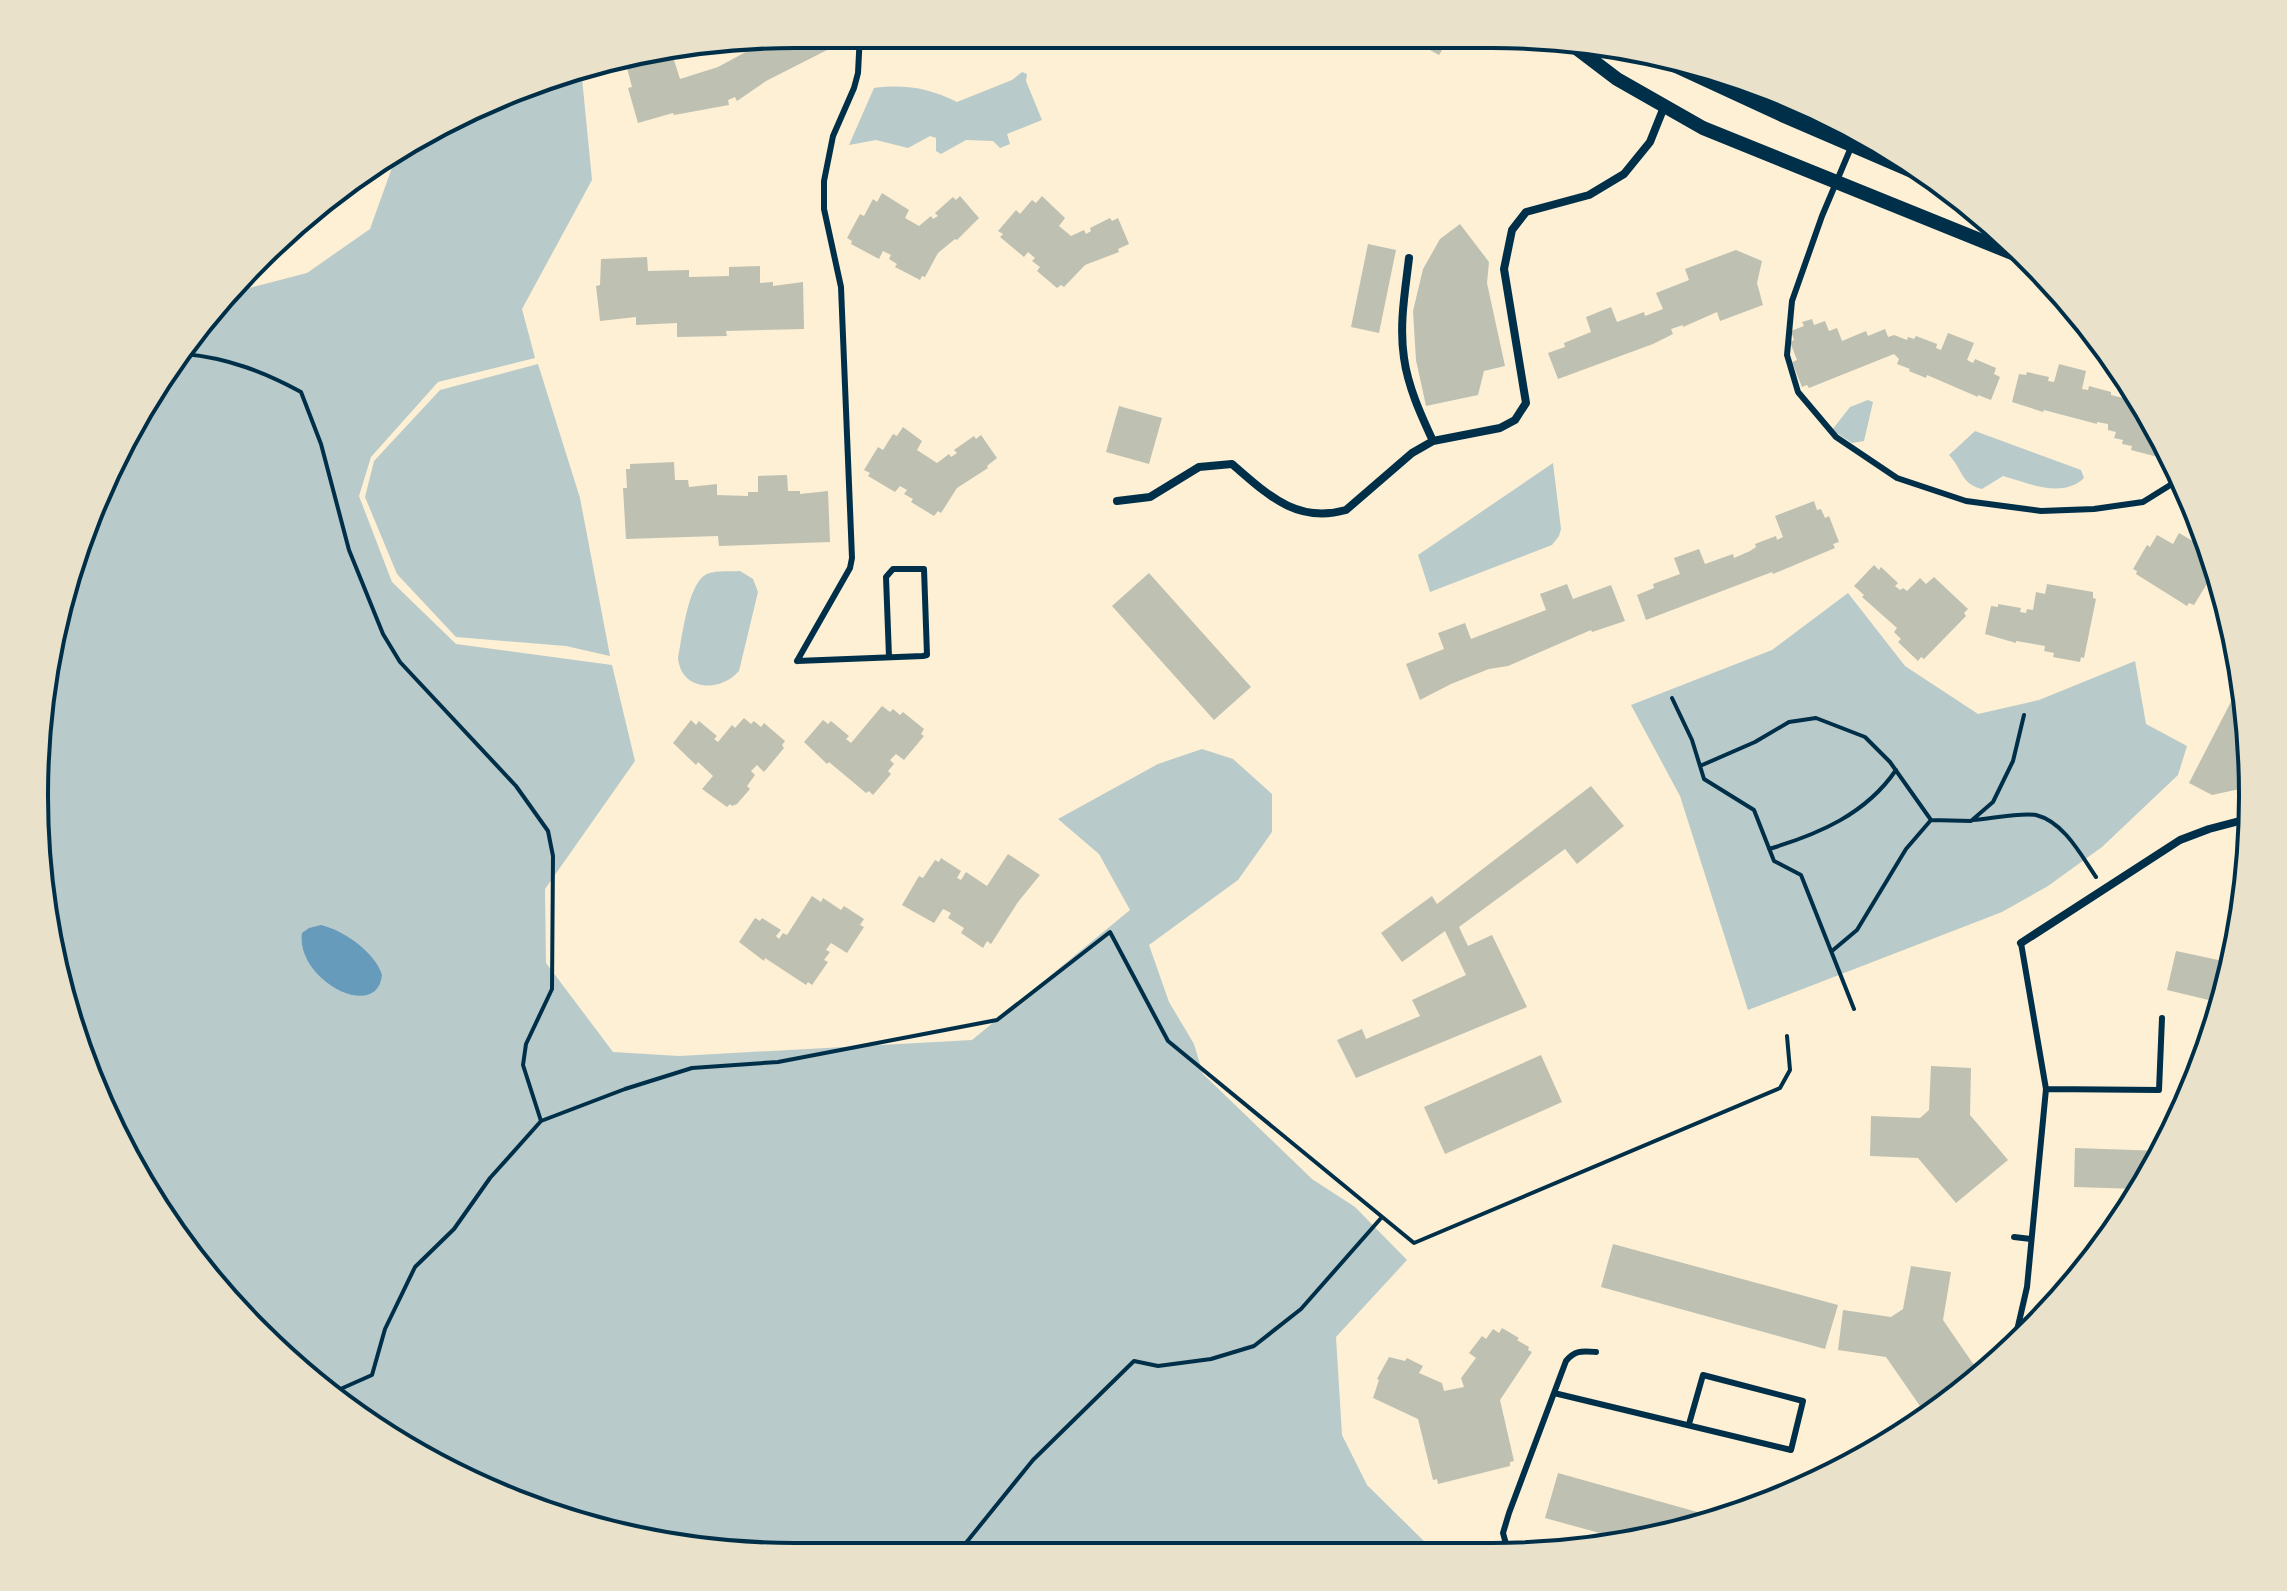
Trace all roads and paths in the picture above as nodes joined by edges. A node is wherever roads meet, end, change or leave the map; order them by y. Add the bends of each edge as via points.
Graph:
1 (859, 48) edge
2 (1584, 54) edge
3 (1710, 81) edge
4 (1664, 107) junction
5 (1852, 145) junction
6 (1879, 157) edge
7 (1839, 181) junction
8 (2000, 248) edge
9 (1409, 258) dead end
10 (192, 355) edge
11 (1433, 441) junction
12 (2171, 485) edge
13 (1117, 501) dead end
14 (889, 657) junction
15 (1672, 698) dead end
16 (2024, 715) dead end
17 (1700, 766) junction
18 (1896, 770) junction
19 (1931, 820) junction
20 (1971, 821) junction
21 (2238, 821) edge
22 (1769, 849) junction
23 (2105, 889) junction
24 (2021, 943) joint
25 (1832, 951) junction
26 (1854, 1009) dead end
27 (2162, 1018) dead end
28 (1787, 1036) dead end
29 (2046, 1089) junction
30 (541, 1121) junction
31 (1382, 1217) junction
32 (2014, 1237) dead end
33 (2031, 1239) junction
34 (2018, 1326) edge
35 (1596, 1352) dead end
36 (340, 1389) edge
37 (1554, 1393) junction
38 (1689, 1424) junction
39 (1506, 1542) edge
40 (966, 1543) edge

1 - 14 lane via 858,73 833,136 824,181 824,209 841,287 852,558 797,661
2 - 4 street
3 - 5 street
4 - 7 street via 1703,128
4 - 11 street via 1650,142 1624,174 1589,195 1526,212 1512,230 1504,269 1526,403 1515,420 1500,428
5 - 6 street
5 - 7 lane
7 - 8 street
7 - 12 lane via 1792,301 1787,355 1798,392 1836,437 1897,478 1966,501 2041,511 2094,509 2143,502
9 - 11 street via 1402,318 1404,360
10 - 30 path via 267,373 301,392 321,444 349,550 383,634 400,662 516,786 548,831 553,856 552,989 526,1044 523,1065
11 - 13 street via 1346,510 1332,514 1307,514 1273,498 1232,464 1199,467 1150,497
14 - 14 lane via 927,655 924,569 893,569 886,577
15 - 17 path
16 - 20 path via 2013,761 1993,802
17 - 18 path via 1789,722 1816,718 1865,737
17 - 22 path via 1704,779 1754,810
18 - 19 path
18 - 22 path via 1858,812 1805,839
19 - 20 path
19 - 25 path via 1906,849 1857,930
20 - 23 path via 2034,814 2051,822
21 - 23 street via 2180,840
22 - 25 path via 1774,861 1801,875
23 - 24 street
24 - 29 lane
25 - 26 path
27 - 29 lane via 2159,1090
28 - 31 path via 1790,1070 1780,1088 1414,1243
29 - 33 lane
30 - 31 path via 692,1068 778,1062 997,1020 1110,932 1168,1041
30 - 36 path via 454,1229 415,1267 385,1329 372,1375
31 - 40 path via 1301,1309 1254,1346 1158,1366 1134,1361 1033,1460
32 - 33 lane
33 - 34 lane
35 - 37 lane via 1572,1353
37 - 38 lane
37 - 39 lane via 1509,1513
38 - 38 lane via 1791,1450 1803,1401 1703,1375

